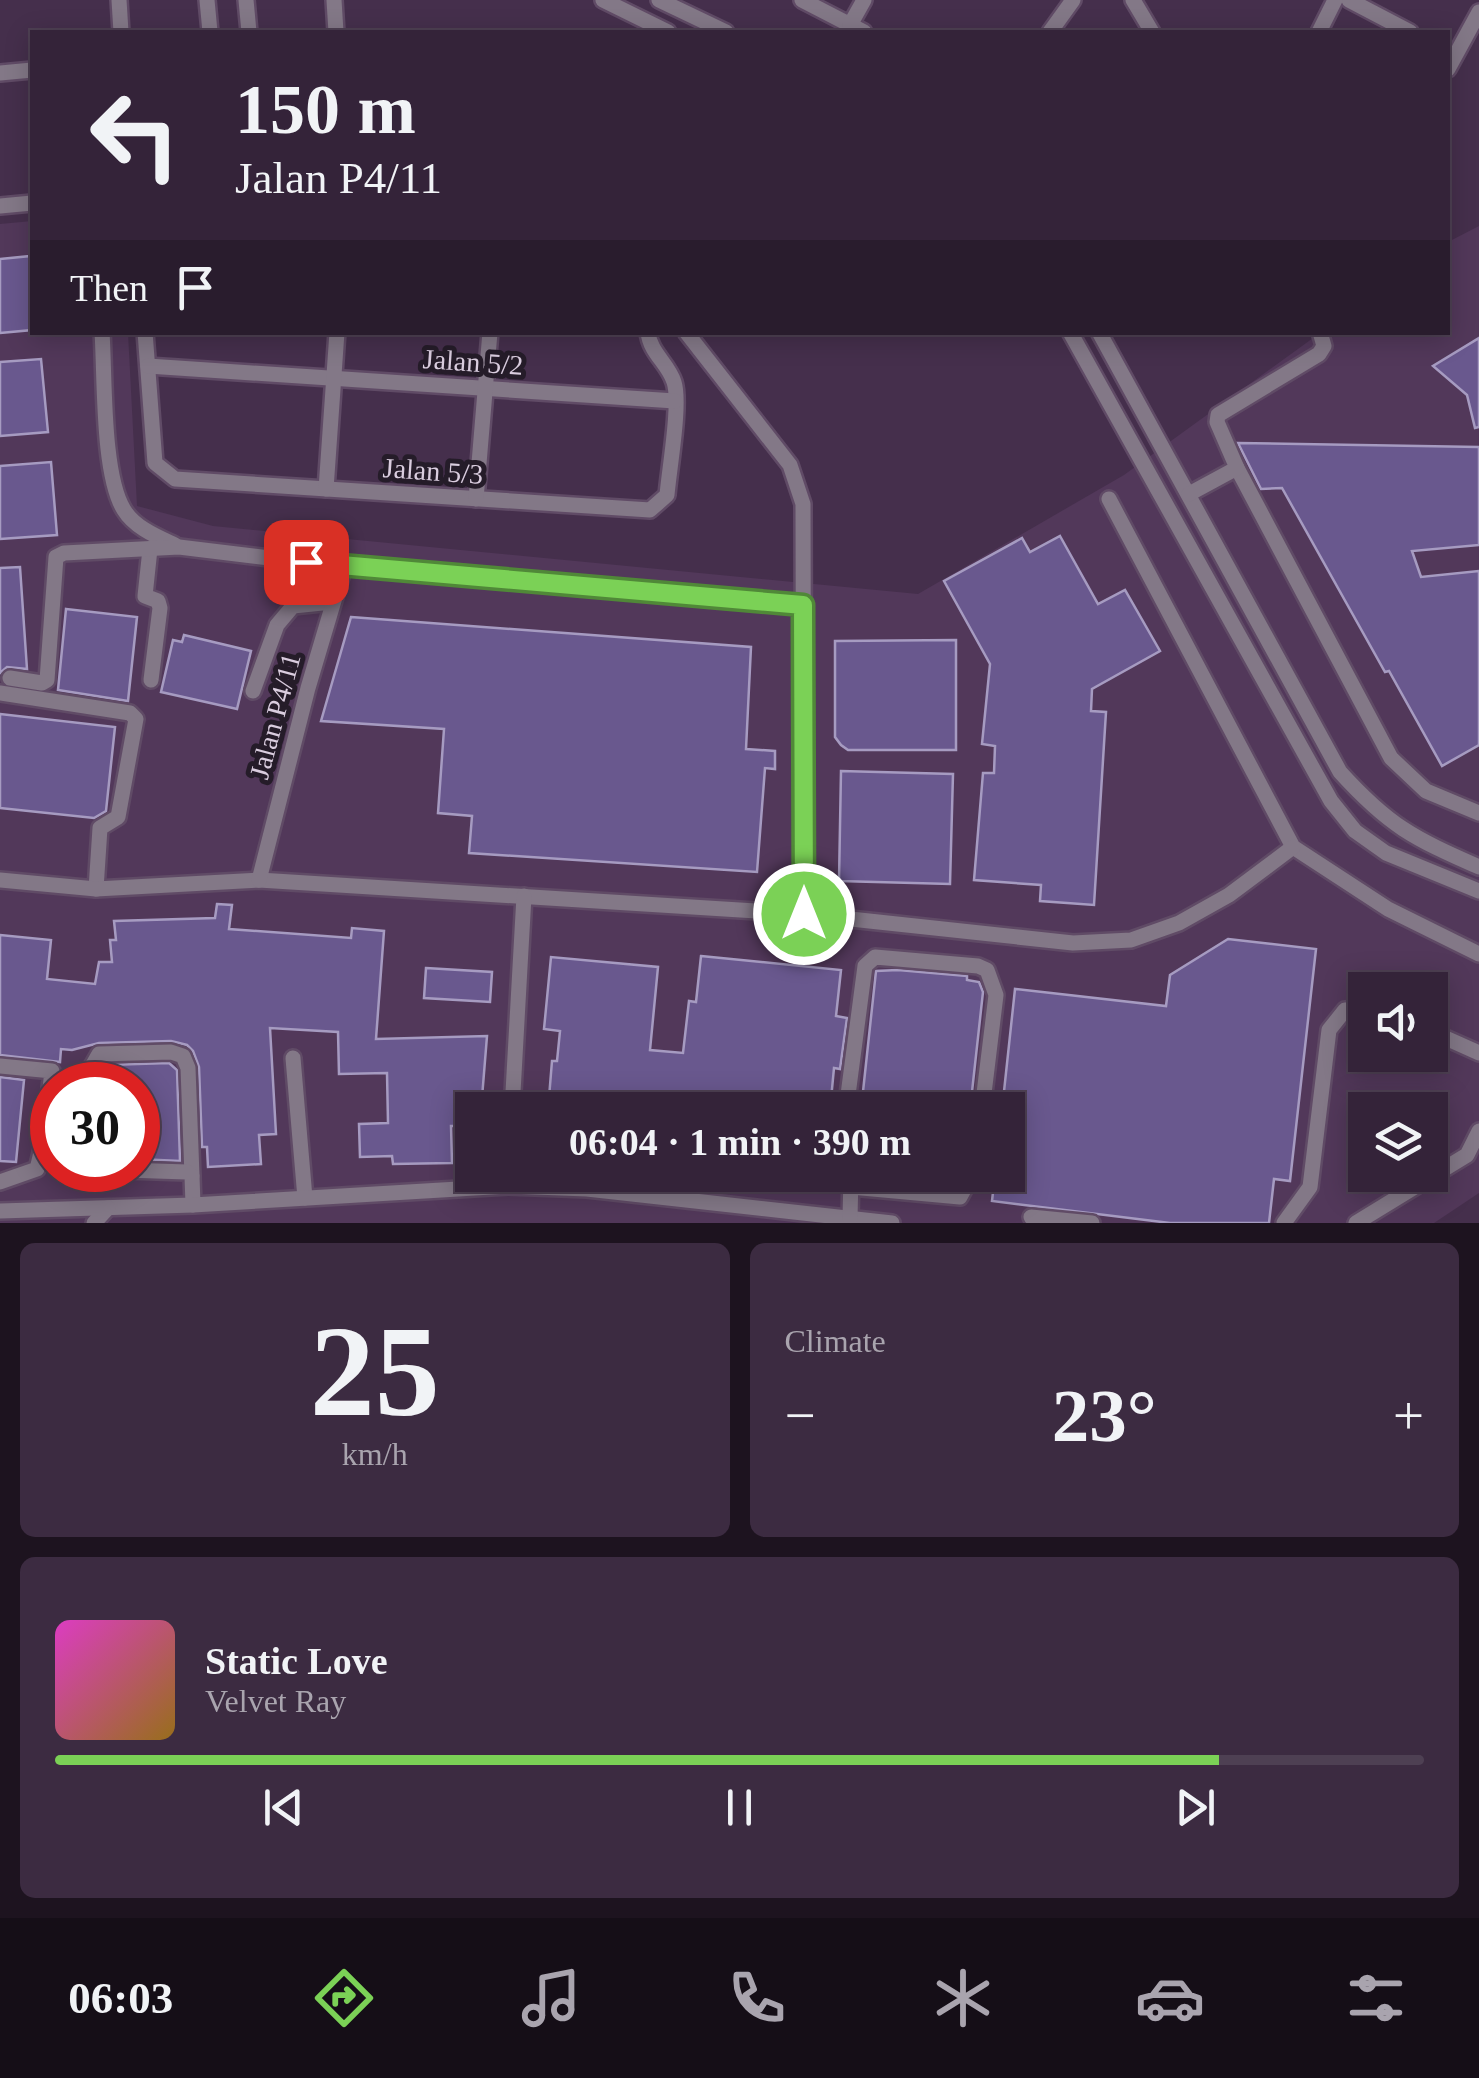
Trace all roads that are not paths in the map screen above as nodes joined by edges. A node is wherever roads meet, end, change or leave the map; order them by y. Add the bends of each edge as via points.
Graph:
1 (119, 0) edge
2 (207, 0) edge
3 (246, 0) edge
4 (334, 0) edge
5 (603, 0) edge
6 (659, 0) edge
7 (802, 0) edge
8 (864, 0) edge
9 (1072, 0) edge
10 (1134, 0) edge
11 (1335, 0) edge
12 (1349, 0) edge
13 (1479, 12) edge
14 (857, 29) edge
15 (122, 30) edge
16 (210, 30) edge
17 (249, 30) edge
18 (336, 30) edge
19 (664, 30) edge
20 (722, 30) edge
21 (1051, 30) edge
22 (1151, 30) edge
23 (1320, 30) edge
24 (1406, 30) edge
25 (1450, 60) edge
26 (30, 70) edge
27 (0, 73) edge
28 (30, 203) edge
29 (0, 206) edge
30 (102, 335) edge
31 (145, 335) edge
32 (338, 335) edge
33 (490, 335) edge
34 (648, 335) edge
35 (688, 335) edge
36 (1072, 335) edge
37 (1101, 335) edge
38 (1321, 335) edge
39 (148, 366) junction
40 (333, 378) junction
41 (485, 388) junction
42 (675, 402) junction
43 (1238, 468) junction
44 (326, 488) junction
45 (1189, 494) junction
46 (476, 498) junction
47 (1109, 499) dead end
48 (179, 547) junction
49 (150, 549) junction
50 (344, 566) junction
51 (332, 602) junction
52 (803, 605) junction
53 (10, 678) dead end
54 (150, 680) dead end
55 (253, 692) dead end
56 (0, 693) edge
57 (1479, 813) edge
58 (1293, 847) junction
59 (1479, 867) edge
60 (0, 880) edge
61 (259, 880) junction
62 (96, 889) junction
63 (1479, 891) edge
64 (524, 896) junction
65 (804, 914) junction
66 (1479, 954) edge
67 (1348, 1010) edge
68 (1448, 1039) edge
69 (1479, 1053) edge
70 (293, 1058) dead end
71 (95, 1062) edge
72 (0, 1066) edge
73 (513, 1092) edge
74 (848, 1092) edge
75 (984, 1092) edge
76 (1479, 1131) edge
77 (160, 1173) edge
78 (192, 1176) junction
79 (0, 1182) edge
80 (455, 1185) edge
81 (614, 1192) edge
82 (851, 1192) edge
83 (926, 1192) edge
84 (963, 1192) edge
85 (305, 1198) junction
86 (193, 1205) junction
87 (108, 1208) junction
88 (0, 1211) edge
89 (1031, 1217) dead end
90 (850, 1218) junction
91 (94, 1223) edge
92 (892, 1223) edge
93 (1092, 1223) edge
94 (1284, 1223) edge
95 (1356, 1223) edge

1 - 15 street
2 - 16 street
3 - 17 street
4 - 18 street
5 - 19 street
6 - 20 street
7 - 14 street
8 - 14 street
9 - 21 street
10 - 22 street
11 - 23 street
12 - 24 street
13 - 25 street
26 - 27 street
28 - 29 street
30 - 48 street via 114,482 125,511
31 - 39 street, Jalan 5/3
32 - 40 street
33 - 41 street
34 - 42 street, Jalan 5/3 via 674,382
35 - 52 street via 790,465 803,504
36 - 63 street via 1331,801 1355,831 1386,852
37 - 45 street
38 - 43 street via 1319,354 1218,415
39 - 40 street, Jalan 5/2
39 - 44 street, Jalan 5/3 via 155,463 174,478
40 - 41 street, Jalan 5/2
40 - 44 street
41 - 42 street, Jalan 5/2
41 - 46 street
42 - 46 street, Jalan 5/3 via 668,495 650,510
43 - 45 street
43 - 57 street via 1390,758 1426,790
44 - 46 street, Jalan 5/3
45 - 59 street via 1340,772 1388,822
47 - 58 street
48 - 49 street
48 - 50 street
49 - 53 street via 56,558 47,680
49 - 54 street via 145,596 160,608
50 - 51 street, Jalan P4/11
50 - 52 street
51 - 55 street via 293,606 277,625
51 - 61 street, Jalan P4/11
52 - 65 street
56 - 62 street via 136,719 118,817 100,828
58 - 65 street via 1229,895 1131,940 1074,944
58 - 66 street via 1388,908
60 - 62 street
61 - 62 street
61 - 64 street
64 - 65 street
64 - 73 street
67 - 94 street via 1329,1030 1310,1187
68 - 69 street
70 - 85 street
71 - 78 street via 100,1054 183,1056
72 - 79 street via 52,1071 52,1084 36,1169
74 - 75 street via 864,966 876,957 987,970 996,995
76 - 95 street via 1467,1155
77 - 78 street
78 - 86 street
80 - 85 street
81 - 90 street
82 - 90 street
83 - 84 street
85 - 86 street
86 - 87 street
87 - 88 street
87 - 91 street
89 - 93 street
90 - 92 street

